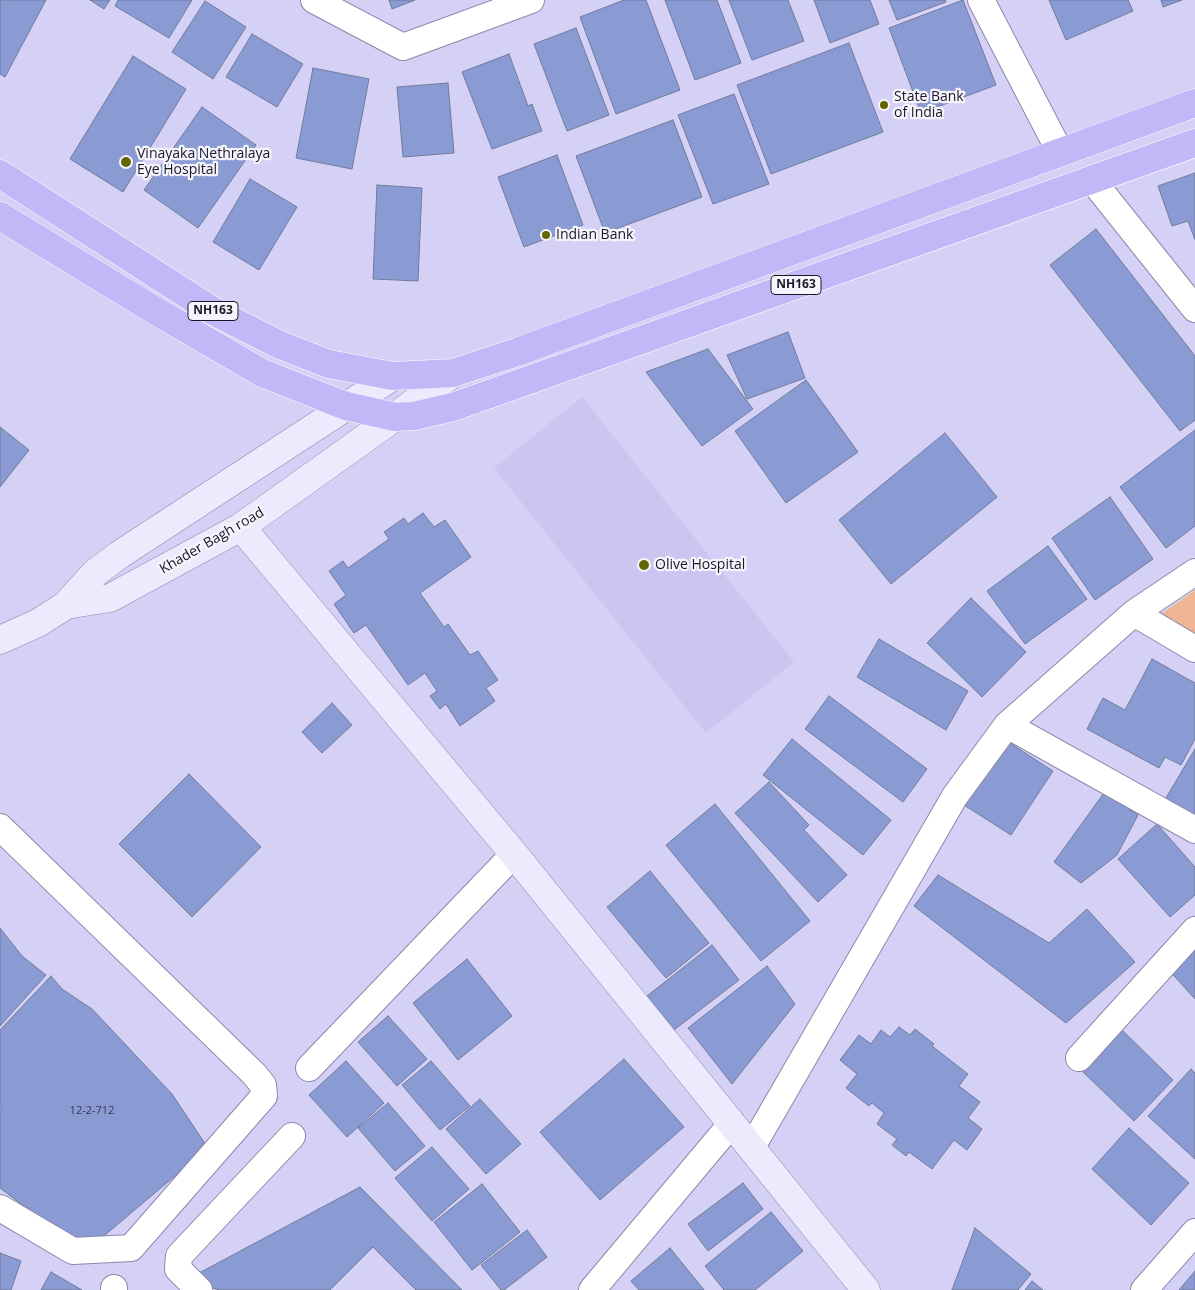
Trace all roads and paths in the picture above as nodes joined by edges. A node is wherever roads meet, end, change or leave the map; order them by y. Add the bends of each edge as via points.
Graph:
1 (314, 0) edge
2 (531, 0) edge
3 (981, 0) edge
4 (1195, 102) edge
5 (1195, 143) edge
6 (1060, 152) junction
7 (0, 174) edge
8 (1092, 180) junction
9 (0, 216) edge
10 (1195, 309) edge
11 (452, 373) junction
12 (393, 376) junction
13 (346, 406) junction
14 (395, 417) junction
15 (241, 528) junction
16 (1195, 572) edge
17 (66, 604) junction
18 (1134, 613) junction
19 (0, 640) edge
20 (1195, 649) edge
21 (1007, 725) junction
22 (0, 827) edge
23 (1195, 830) edge
24 (514, 854) junction
25 (1195, 930) edge
26 (1079, 1058) dead end
27 (309, 1068) dead end
28 (732, 1123) junction
29 (292, 1136) dead end
30 (752, 1148) junction
31 (0, 1208) edge
32 (1195, 1232) edge
33 (199, 1290) edge
34 (592, 1290) edge
35 (866, 1290) edge
36 (1144, 1290) edge

1 - 2 street via 403,47
3 - 6 street
4 - 6 highway, NH163
5 - 8 highway, NH163
6 - 11 highway, NH163
7 - 12 highway, NH163 via 229,319 280,345 329,364
8 - 10 street
8 - 14 highway, NH163 via 453,407
9 - 13 highway, NH163 via 262,373
11 - 12 highway, NH163
11 - 14 street, Khader Bagh road
12 - 13 street, Khader Bagh road
13 - 14 highway, NH163
13 - 17 street, Khader Bagh road via 120,554 95,573
14 - 15 street, Khader Bagh road
15 - 17 street, Khader Bagh road via 110,598
15 - 24 street
16 - 18 street
17 - 19 street, Khader Bagh road via 38,623
18 - 20 street
18 - 21 street
21 - 23 street
21 - 30 street via 955,796
22 - 31 street via 254,1074 263,1085 264,1096 131,1248 73,1251
24 - 27 street
24 - 28 street
25 - 26 street
28 - 30 street
28 - 34 street
29 - 33 street via 179,1256 178,1269
30 - 35 street
32 - 36 street

